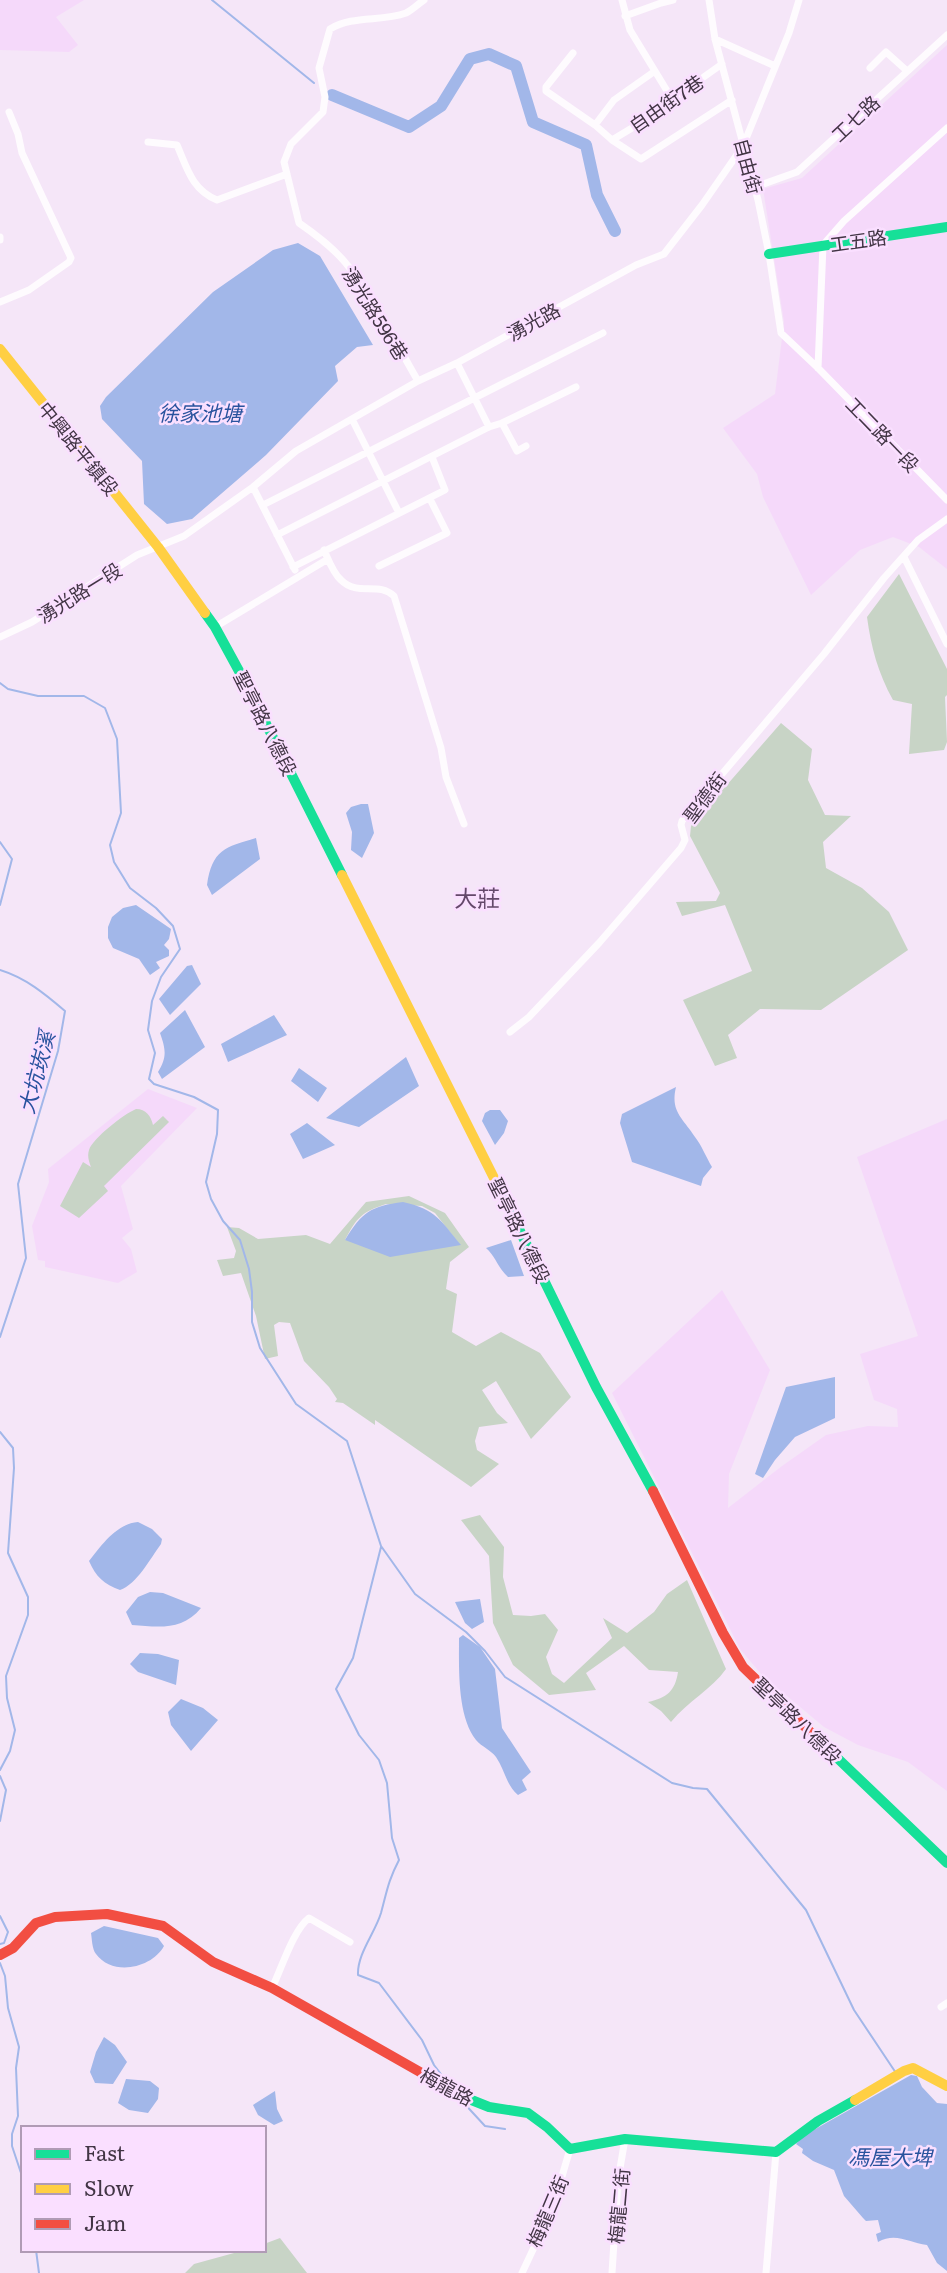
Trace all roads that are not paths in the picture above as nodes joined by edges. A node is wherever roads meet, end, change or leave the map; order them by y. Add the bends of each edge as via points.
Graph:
1 (424, 0) edge
2 (622, 0) edge
3 (673, 0) edge
4 (709, 0) edge
5 (799, 0) edge
6 (625, 16) junction
7 (947, 35) edge
8 (715, 39) junction
9 (573, 53) dead end
10 (722, 64) junction
11 (775, 65) junction
12 (870, 68) dead end
13 (906, 70) junction
14 (655, 71) junction
15 (672, 99) junction
16 (732, 100) junction
17 (9, 112) dead end
18 (595, 125) junction
19 (947, 128) edge
20 (611, 140) junction
21 (149, 142) dead end
22 (744, 146) junction
23 (287, 174) junction
24 (755, 187) junction
25 (947, 227) edge
26 (823, 245) junction
27 (769, 254) junction
28 (0, 302) edge
29 (603, 333) dead end
30 (781, 333) joint
31 (0, 349) edge
32 (457, 363) junction
33 (818, 368) junction
34 (418, 381) junction
35 (576, 387) dead end
36 (473, 398) junction
37 (352, 419) junction
38 (502, 423) junction
39 (489, 427) junction
40 (526, 446) dead end
41 (368, 453) junction
42 (432, 457) junction
43 (383, 482) junction
44 (253, 487) junction
45 (430, 499) junction
46 (947, 500) edge
47 (263, 505) junction
48 (398, 513) junction
49 (947, 519) edge
50 (277, 535) junction
51 (158, 547) junction
52 (324, 550) junction
53 (904, 557) junction
54 (328, 559) junction
55 (379, 566) dead end
56 (293, 567) junction
57 (299, 577) junction
58 (215, 627) junction
59 (0, 637) edge
60 (947, 644) edge
61 (464, 824) dead end
62 (510, 1032) dead end
63 (947, 1863) edge
64 (350, 1942) dead end
65 (1, 1955) edge
66 (272, 1989) junction
67 (947, 2086) edge
68 (625, 2139) junction
69 (570, 2149) junction
70 (776, 2152) junction
71 (522, 2273) edge
72 (612, 2273) edge
73 (766, 2273) edge

1 - 23 street, 湧光路596巷 via 408,12 362,18 330,29 319,68 323,112 291,144 284,162
2 - 6 street
3 - 6 street
4 - 8 street, 自由街
5 - 11 street, 湧光路
6 - 14 street
7 - 13 street, 工七路
8 - 10 street, 自由街
8 - 11 street
9 - 18 street, 自由街7巷 via 546,91
10 - 15 street, 自由街7巷
10 - 16 street, 自由街
11 - 22 street, 湧光路
12 - 13 street via 886,52
13 - 24 street, 工七路 via 797,172
14 - 15 street
14 - 18 street via 614,100
15 - 20 street, 自由街7巷
16 - 20 street via 641,159
16 - 22 street, 自由街
17 - 28 street via 22,153 71,257 29,289
18 - 20 street, 自由街7巷
19 - 26 street
21 - 23 street via 177,145 193,183 217,200
22 - 24 street, 自由街
22 - 32 street, 湧光路 via 664,254
23 - 34 street, 湧光路596巷 via 299,223 345,261
24 - 27 street, 自由街
25 - 26 street, 工五路
26 - 27 street, 工五路
26 - 33 street
27 - 30 street, 自由街
29 - 36 street
30 - 33 street, 工二路一段
31 - 51 street, 中興路平鎮段
32 - 34 street, 湧光路
32 - 36 street
33 - 46 street, 工二路一段
34 - 37 street, 湧光路
35 - 38 street
36 - 39 street
36 - 41 street
37 - 41 street
37 - 44 street, 湧光路 via 296,451
38 - 39 street
38 - 40 street via 517,451
39 - 42 street
41 - 43 street
41 - 47 street
42 - 43 street
42 - 45 street via 445,490
43 - 48 street
43 - 50 street
44 - 47 street
44 - 51 street, 湧光路 via 184,536
45 - 48 street
45 - 55 street via 447,533
47 - 50 street
48 - 52 street
49 - 53 street, 聖德街
50 - 56 street
51 - 58 street, 聖亭路八德段
51 - 59 street, 湧光路一段
52 - 54 street
52 - 56 street
53 - 60 street
53 - 62 street, 聖德街 via 682,821 685,840 681,848 599,943
54 - 57 street
54 - 61 street via 340,579 355,589 384,589 394,596
56 - 57 street
57 - 58 street
58 - 63 street, 聖亭路八德段 via 437,1061 591,1376 743,1667
64 - 66 street via 309,1918 304,1921
65 - 66 street, 梅龍路 via 43,1919 107,1914 163,1926 213,1962
66 - 69 street, 梅龍路 via 462,2096 489,2107 528,2113
67 - 70 street via 913,2068 904,2071 818,2121
68 - 69 street
68 - 70 street
68 - 72 street, 梅龍二街
69 - 71 street, 梅龍三街 via 552,2207
70 - 73 street

